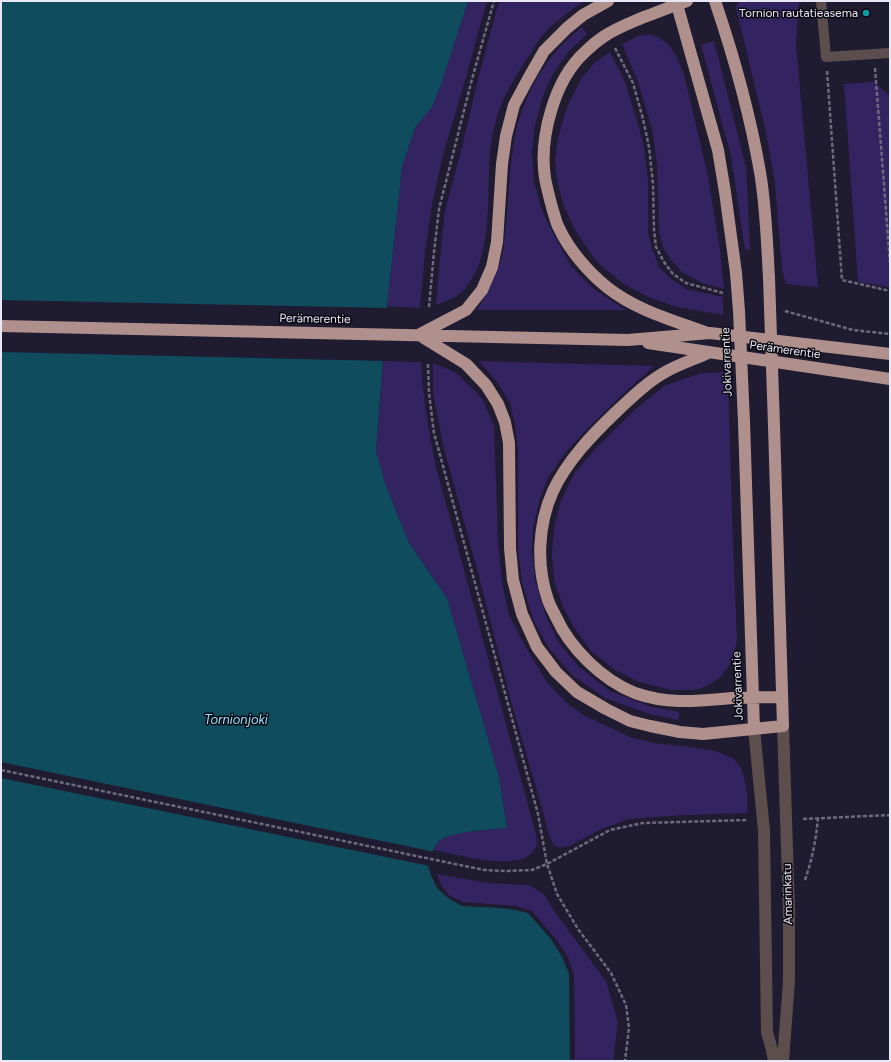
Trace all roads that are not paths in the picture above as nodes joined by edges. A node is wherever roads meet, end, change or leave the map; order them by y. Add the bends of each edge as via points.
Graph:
1 (608, 1) edge
2 (715, 1) edge
3 (821, 1) edge
4 (680, 2) edge
5 (890, 53) edge
6 (1, 326) edge
7 (710, 333) junction
8 (419, 335) junction
9 (628, 340) junction
10 (708, 353) junction
11 (890, 354) edge
12 (890, 379) edge
13 (753, 697) junction
14 (782, 697) junction
15 (783, 726) junction
16 (754, 729) junction
17 (774, 1061) edge
18 (783, 1061) edge

1 - 8 highway via 567,28 544,51 514,105 502,164 497,242 492,267 482,290 466,310
2 - 14 highway, bridge via 755,143 764,203 769,278
3 - 5 lane via 826,57
4 - 7 highway via 603,37 583,53 565,76 554,101 547,127 545,178 559,228 571,249 586,267 609,288 631,303 659,316
4 - 13 highway, Jokivarrentie, bridge via 718,150 736,273 744,422
6 - 8 highway, Perämerentie
7 - 9 highway, Perämerentie
7 - 11 highway, Perämerentie
8 - 9 highway, Perämerentie
8 - 16 highway via 466,364 486,385 498,404 509,443 510,548 513,580 522,614 537,647 556,672 576,692 630,721 680,732 703,734
9 - 10 highway, Perämerentie
10 - 12 highway, Perämerentie
10 - 13 highway via 666,372 647,384 602,426 563,472 545,512 540,539 543,581 548,601 570,642 609,679 634,692 659,700 693,702
13 - 14 highway
13 - 16 highway, Jokivarrentie
14 - 15 highway
15 - 16 highway
15 - 18 street, Amarinkatu via 789,980
16 - 17 street, Amarinkatu via 764,831 767,1032

